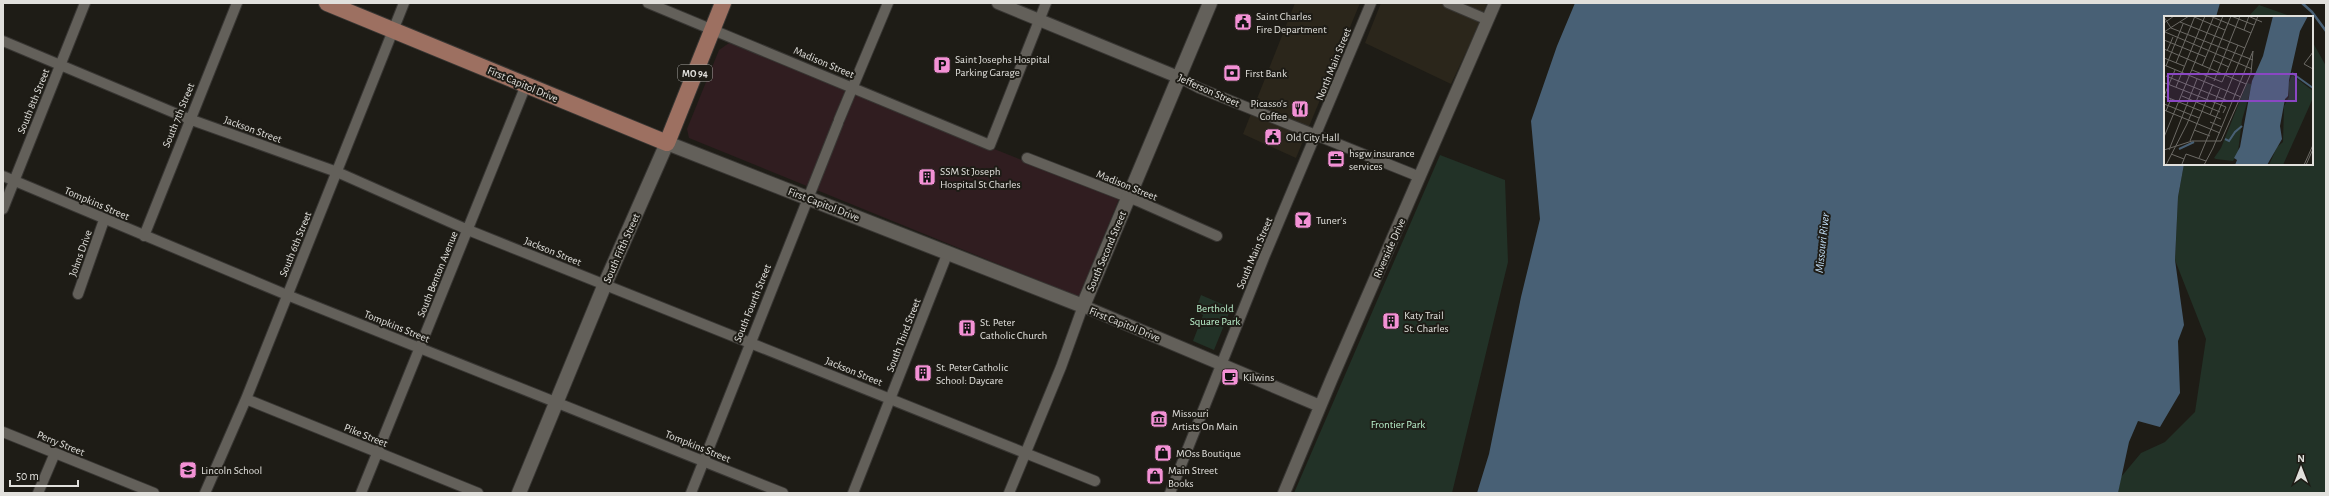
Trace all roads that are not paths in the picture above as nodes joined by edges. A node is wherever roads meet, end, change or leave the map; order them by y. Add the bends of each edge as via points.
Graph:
1 (85, 3) edge
2 (237, 3) edge
3 (327, 3) edge
4 (404, 3) edge
5 (648, 3) edge
6 (723, 3) edge
7 (888, 3) edge
8 (998, 3) edge
9 (1046, 3) edge
10 (1210, 3) edge
11 (1371, 3) edge
12 (1448, 3) edge
13 (1495, 3) edge
14 (1040, 20) junction
15 (1488, 20) junction
16 (713, 29) junction
17 (394, 31) junction
18 (3, 41) edge
19 (61, 64) junction
20 (1178, 77) junction
21 (526, 85) junction
22 (853, 87) junction
23 (189, 119) junction
24 (1317, 134) junction
25 (667, 143) junction
26 (1027, 158) dead end
27 (337, 172) junction
28 (3, 176) edge
29 (1420, 177) junction
30 (14, 181) junction
31 (808, 198) junction
32 (1129, 198) junction
33 (3, 209) edge
34 (104, 220) junction
35 (468, 230) junction
36 (144, 236) junction
37 (1217, 236) dead end
38 (948, 252) junction
39 (605, 284) junction
40 (78, 294) dead end
41 (287, 295) junction
42 (1083, 306) junction
43 (749, 343) junction
44 (420, 348) junction
45 (1221, 363) junction
46 (246, 399) junction
47 (890, 399) junction
48 (556, 402) junction
49 (1320, 406) junction
50 (3, 432) edge
51 (378, 452) junction
52 (55, 453) junction
53 (1026, 453) junction
54 (703, 461) junction
55 (1095, 481) dead end
56 (38, 493) edge
57 (154, 493) edge
58 (205, 493) edge
59 (361, 493) edge
60 (478, 493) edge
61 (519, 493) edge
62 (691, 493) edge
63 (784, 493) edge
64 (853, 493) edge
65 (1009, 493) edge
66 (1170, 493) edge
67 (1284, 493) edge

1 - 19 street, South 8th Street
2 - 23 street, South 7th Street
3 - 17 main road, First Capitol Drive
4 - 17 street, South 6th Street
5 - 16 street, Madison Street
6 - 16 main road, South Fifth Street / MO 94
7 - 22 street, South Fourth Street
8 - 14 street, Jefferson Street
9 - 14 street
10 - 20 main road, South Second Street
11 - 24 street, North Main Street
12 - 15 street
13 - 15 street, Riverside Drive
14 - 20 street, Jefferson Street
14 - 22 street, Madison Street via 990,145
15 - 29 street, Riverside Drive
16 - 22 street, Madison Street
16 - 25 main road, South Fifth Street / MO 94
17 - 21 main road, First Capitol Drive
17 - 27 street, South 6th Street
18 - 19 street, Jackson Street
19 - 23 street, Jackson Street
19 - 30 street, South 8th Street
20 - 24 street, Jefferson Street via 1199,88
20 - 32 main road, South Second Street
21 - 25 main road, First Capitol Drive
21 - 35 street, South Benton Avenue
22 - 31 street, South Fourth Street
23 - 27 street, Jackson Street
23 - 36 street, South 7th Street
24 - 29 street, Jefferson Street
24 - 45 street, South Main Street
25 - 31 main road, First Capitol Drive
25 - 39 main road, South Fifth Street
26 - 32 street, Madison Street
27 - 35 street, Jackson Street
27 - 41 street, South 6th Street
28 - 30 street, Tompkins Street
29 - 49 street, Riverside Drive
30 - 33 street, South 8th Street
30 - 34 street, Tompkins Street
31 - 38 main road, First Capitol Drive
31 - 43 street, South Fourth Street
32 - 37 street, Madison Street
32 - 42 main road, South Second Street
34 - 36 street, Tompkins Street
34 - 40 street, Johns Drive
35 - 39 street, Jackson Street
35 - 44 street, South Benton Avenue
36 - 41 street, Tompkins Street
38 - 42 main road, First Capitol Drive
38 - 47 street, South Third Street
39 - 43 street, Jackson Street
39 - 48 main road, South Fifth Street
41 - 44 street, Tompkins Street
41 - 46 street, South 6th Street
42 - 45 street, First Capitol Drive
42 - 53 street, South Second Street
43 - 47 street, Jackson Street
43 - 54 street, South Fourth Street
44 - 48 street, Tompkins Street
44 - 51 street, South Benton Avenue
45 - 49 street, First Capitol Drive
45 - 66 street, South Main Street
46 - 51 street, Pike Street
46 - 58 street, South 6th Street
47 - 53 street, Jackson Street
47 - 64 street, South Third Street
48 - 54 street, Tompkins Street
48 - 61 main road, South Fifth Street
49 - 67 street, Riverside Drive
50 - 52 street, Perry Street
51 - 59 street, South Benton Avenue
51 - 60 street, Pike Street
52 - 56 street
52 - 57 street, Perry Street
53 - 55 street, Jackson Street
53 - 65 street, South Second Street
54 - 62 street, South Fourth Street
54 - 63 street, Tompkins Street

